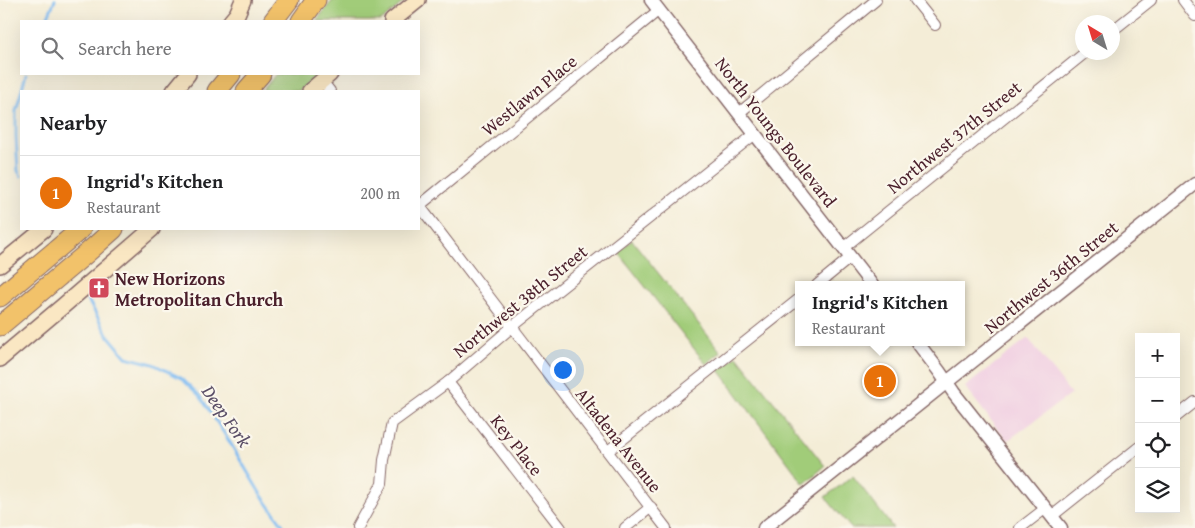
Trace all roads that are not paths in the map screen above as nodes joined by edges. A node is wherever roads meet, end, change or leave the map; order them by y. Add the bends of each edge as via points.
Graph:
1 (243, 0) edge
2 (289, 0) edge
3 (316, 0) edge
4 (418, 0) edge
5 (876, 0) edge
6 (915, 0) edge
7 (1151, 0) edge
8 (1183, 0) edge
9 (655, 5) edge
10 (1195, 16) edge
11 (232, 20) edge
12 (274, 20) edge
13 (302, 20) edge
14 (393, 20) edge
15 (935, 25) dead end
16 (1120, 25) edge
17 (1076, 60) edge
18 (187, 75) edge
19 (230, 75) edge
20 (259, 75) edge
21 (327, 82) edge
22 (175, 90) edge
23 (218, 90) edge
24 (247, 90) edge
25 (312, 90) edge
26 (739, 113) junction
27 (755, 134) junction
28 (1195, 184) edge
29 (420, 204) edge
30 (420, 206) edge
31 (43, 230) edge
32 (79, 230) edge
33 (113, 230) edge
34 (151, 230) edge
35 (847, 252) junction
36 (0, 265) edge
37 (820, 281) edge
38 (869, 281) edge
39 (0, 297) edge
40 (795, 302) edge
41 (0, 326) edge
42 (512, 327) junction
43 (920, 346) edge
44 (0, 358) edge
45 (448, 382) junction
46 (947, 382) junction
47 (1195, 402) edge
48 (1180, 414) edge
49 (1135, 450) edge
50 (608, 451) junction
51 (651, 507) junction
52 (1049, 512) junction
53 (358, 528) edge
54 (561, 528) edge
55 (625, 528) edge
56 (666, 528) edge
57 (764, 528) edge
58 (1020, 528) edge
59 (1061, 528) edge

1 - 11 main road
2 - 12 highway
3 - 13 highway
4 - 14 main road
5 - 26 street
6 - 15 street
7 - 16 street
8 - 10 street
9 - 26 street, North Youngs Boulevard
9 - 29 street, Westlawn Place
17 - 35 street, Northwest 37th Street
18 - 22 main road
19 - 23 highway
20 - 24 highway
21 - 25 main road
26 - 27 street, North Youngs Boulevard
27 - 35 street, North Youngs Boulevard
27 - 42 street, Northwest 38th Street
28 - 46 street, Northwest 36th Street
30 - 42 street, Altadena Avenue
31 - 36 main road
32 - 39 highway
33 - 41 highway
34 - 44 main road
35 - 37 street, Northwest 37th Street
35 - 38 street, North Youngs Boulevard
40 - 50 street
42 - 45 street, Northwest 38th Street
42 - 50 street, Altadena Avenue
43 - 46 street
45 - 53 street, Northwest 38th Street via 392,423 382,484
45 - 54 street, Key Place
46 - 52 street
46 - 57 street, Northwest 36th Street
47 - 48 street
49 - 52 street
50 - 51 street, Altadena Avenue
51 - 55 street
51 - 56 street, Altadena Avenue
52 - 58 street
52 - 59 street

